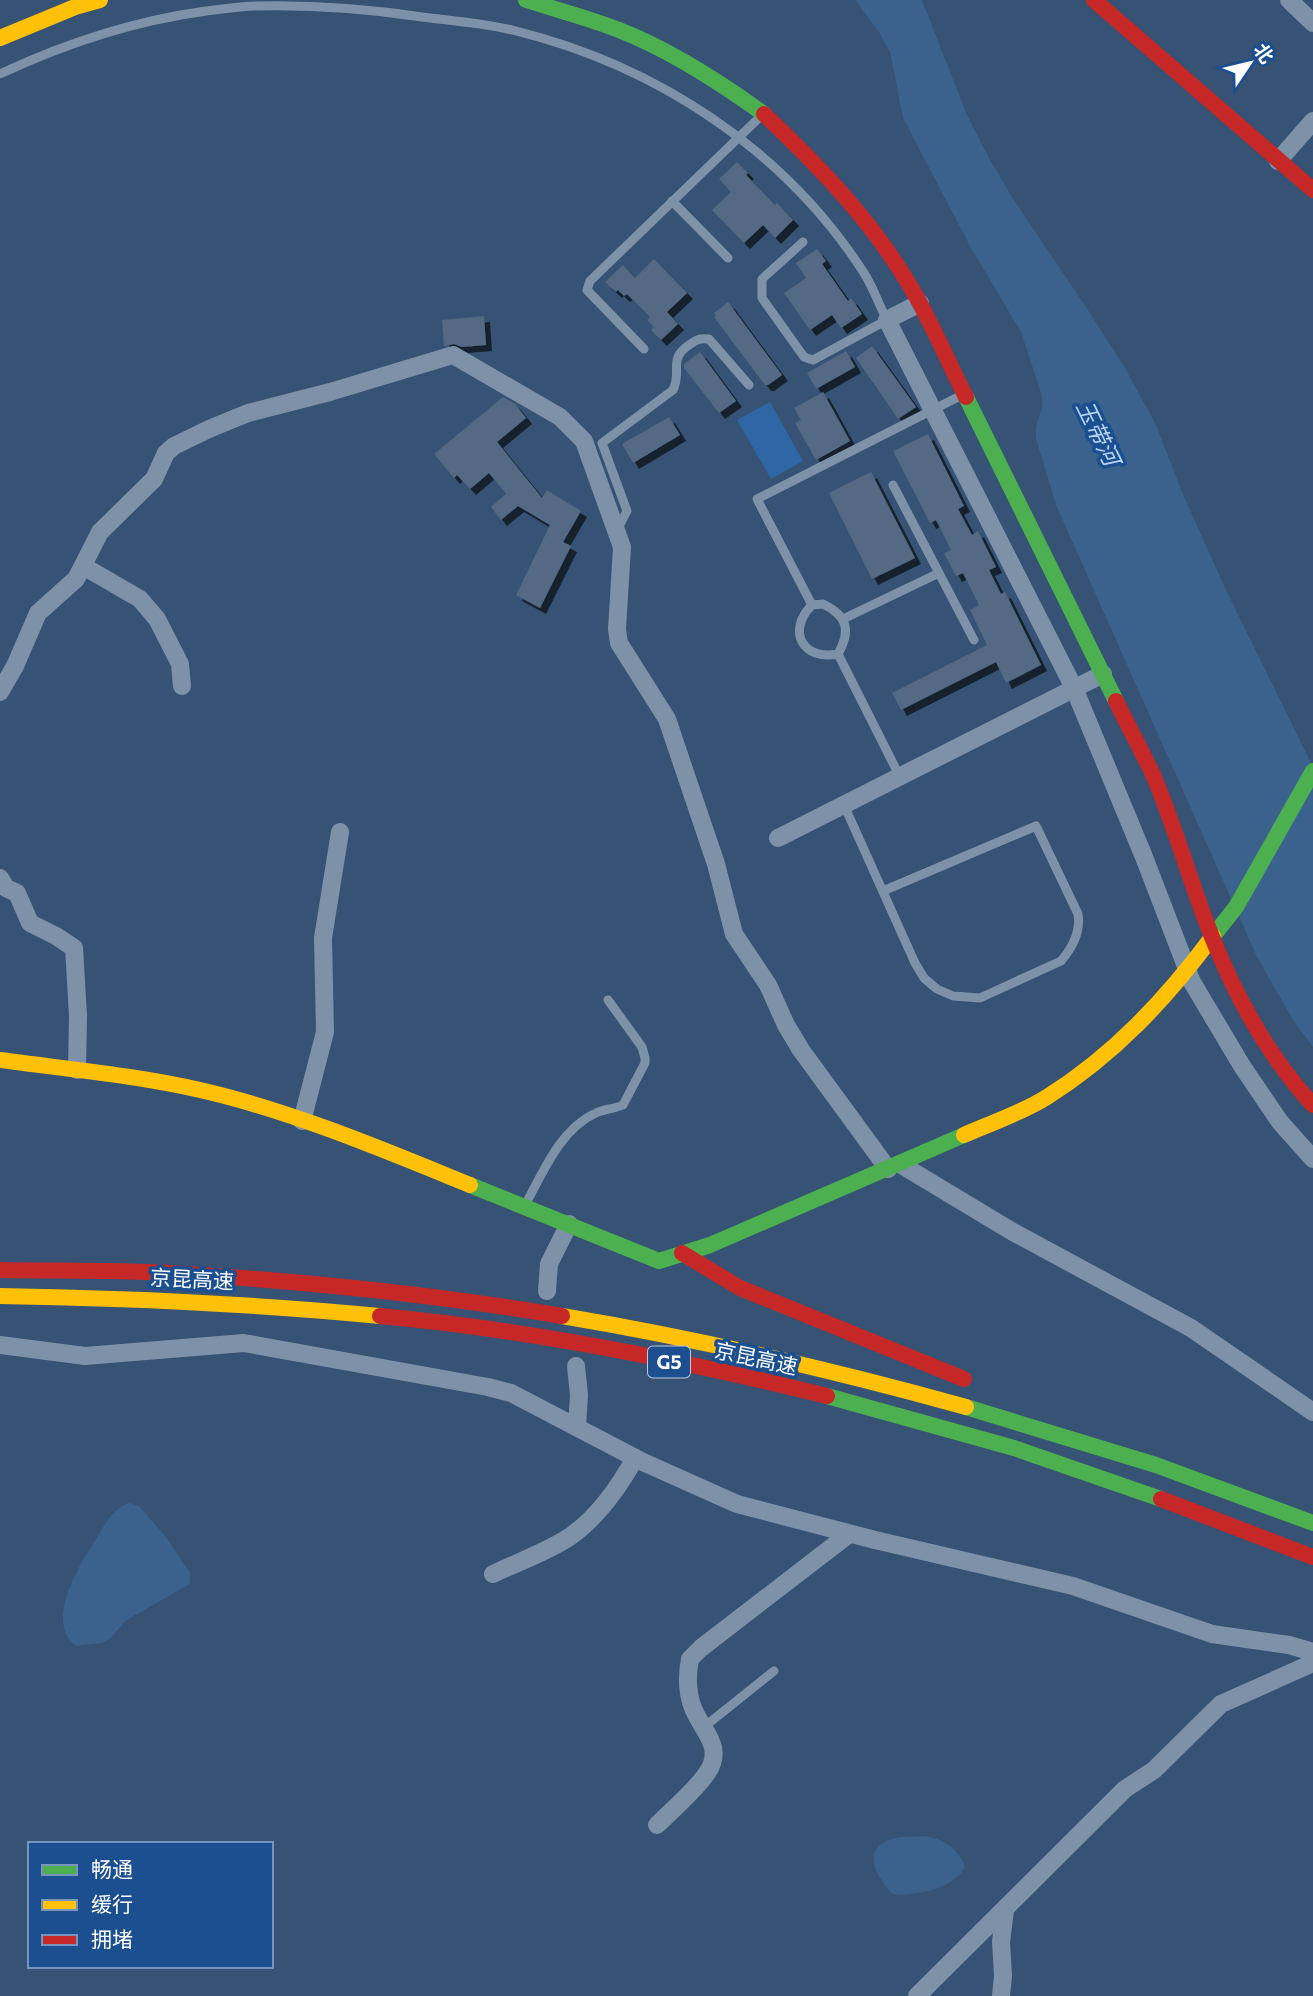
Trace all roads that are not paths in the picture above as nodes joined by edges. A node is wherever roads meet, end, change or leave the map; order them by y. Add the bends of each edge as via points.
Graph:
1 (100, 0) edge
2 (526, 0) edge
3 (1094, 0) edge
4 (1289, 0) edge
5 (1313, 23) edge
6 (0, 38) edge
7 (0, 74) edge
8 (763, 113) junction
9 (1313, 121) edge
10 (740, 136) junction
11 (1278, 161) junction
12 (1313, 190) edge
13 (673, 201) junction
14 (803, 242) dead end
15 (728, 258) dead end
16 (920, 303) junction
17 (887, 320) junction
18 (644, 349) dead end
19 (749, 385) dead end
20 (964, 393) junction
21 (933, 410) junction
22 (893, 485) dead end
23 (617, 530) junction
24 (83, 566) junction
25 (939, 573) junction
26 (812, 605) junction
27 (843, 619) junction
28 (974, 640) dead end
29 (838, 654) junction
30 (1103, 674) junction
31 (182, 686) dead end
32 (1074, 688) junction
33 (0, 692) edge
34 (1313, 771) edge
35 (900, 776) junction
36 (844, 804) junction
37 (340, 832) dead end
38 (778, 838) dead end
39 (0, 877) edge
40 (883, 891) junction
41 (1212, 938) junction
42 (1187, 971) junction
43 (608, 1000) dead end
44 (0, 1060) edge
45 (77, 1070) junction
46 (1313, 1105) edge
47 (302, 1121) junction
48 (1313, 1158) edge
49 (894, 1167) junction
50 (525, 1206) junction
51 (569, 1224) junction
52 (682, 1254) junction
53 (0, 1270) edge
54 (547, 1290) dead end
55 (0, 1296) edge
56 (0, 1345) edge
57 (576, 1366) dead end
58 (964, 1379) dead end
59 (1313, 1412) edge
60 (577, 1426) junction
61 (635, 1458) junction
62 (1313, 1524) edge
63 (849, 1534) junction
64 (1313, 1557) edge
65 (493, 1574) dead end
66 (1313, 1651) edge
67 (1313, 1663) edge
68 (774, 1671) dead end
69 (704, 1727) junction
70 (657, 1825) dead end
71 (1005, 1910) junction
72 (917, 1996) edge
73 (1001, 1996) edge

1 - 6 main road
2 - 8 main road via 644,41
3 - 11 main road
4 - 5 street
7 - 10 lane via 86,38 160,18 257,6 376,10 494,26 557,43 629,70
8 - 10 lane
8 - 16 main road via 855,206
9 - 11 street
10 - 13 lane
10 - 17 lane via 830,226 865,275
11 - 12 main road
13 - 15 lane
13 - 18 lane via 590,281 587,290
14 - 17 lane via 762,279 762,298 804,357 813,360
16 - 17 street
16 - 20 main road
17 - 21 street
19 - 23 lane via 709,339 698,339 681,350 673,390 602,443 627,511
20 - 21 lane
20 - 30 main road
21 - 26 lane via 757,499
21 - 32 street
22 - 25 lane
23 - 24 street via 584,441 571,427 453,355 248,413 174,446 154,478 100,532
23 - 49 street via 622,552 619,643 667,719 716,864 734,934 768,985 801,1050
24 - 31 street via 140,599 157,619 180,664
24 - 33 street via 73,583 35,617
25 - 27 lane
25 - 28 lane
26 - 27 lane via 824,604
26 - 29 lane via 802,615 798,629 802,642 825,657
27 - 29 lane via 846,631
29 - 35 lane
30 - 32 street
30 - 41 main road via 1154,778
32 - 35 street
32 - 42 street
34 - 41 main road via 1236,907
35 - 36 street
36 - 38 street
36 - 40 lane
37 - 47 street via 323,938 325,1032
39 - 45 street via 6,888 17,893 30,923 74,948
40 - 40 lane via 924,978 954,996 980,998 1052,967 1068,953 1080,930 1078,914 1036,826
41 - 42 main road
41 - 46 main road via 1263,1039
42 - 48 street via 1242,1066 1280,1122
42 - 49 main road via 1126,1038 1045,1099
43 - 50 lane via 642,1047 645,1063 622,1105 583,1120 554,1152
44 - 45 main road
45 - 47 main road via 201,1090
47 - 50 main road
49 - 52 main road
49 - 59 street via 1191,1328
50 - 51 main road
51 - 52 main road via 659,1261
51 - 54 street via 550,1264
52 - 58 main road via 740,1288
53 - 62 main road, 京昆高速 / G5 via 135,1272 339,1286 634,1328 934,1397 1126,1456
55 - 64 main road, 京昆高速 / G5 via 135,1298 337,1312 630,1353 823,1395 1012,1447 1123,1483
56 - 60 street via 85,1356 229,1343 260,1345 488,1387
57 - 60 street
60 - 61 street
61 - 63 street via 737,1504
61 - 65 street via 623,1480 571,1536
63 - 66 street via 1073,1586 1212,1634
63 - 69 street via 692,1655 689,1690 692,1707
67 - 71 street via 1221,1704 1154,1770 1125,1788
68 - 69 lane
69 - 70 street via 713,1744 712,1765
71 - 72 street
71 - 73 street

